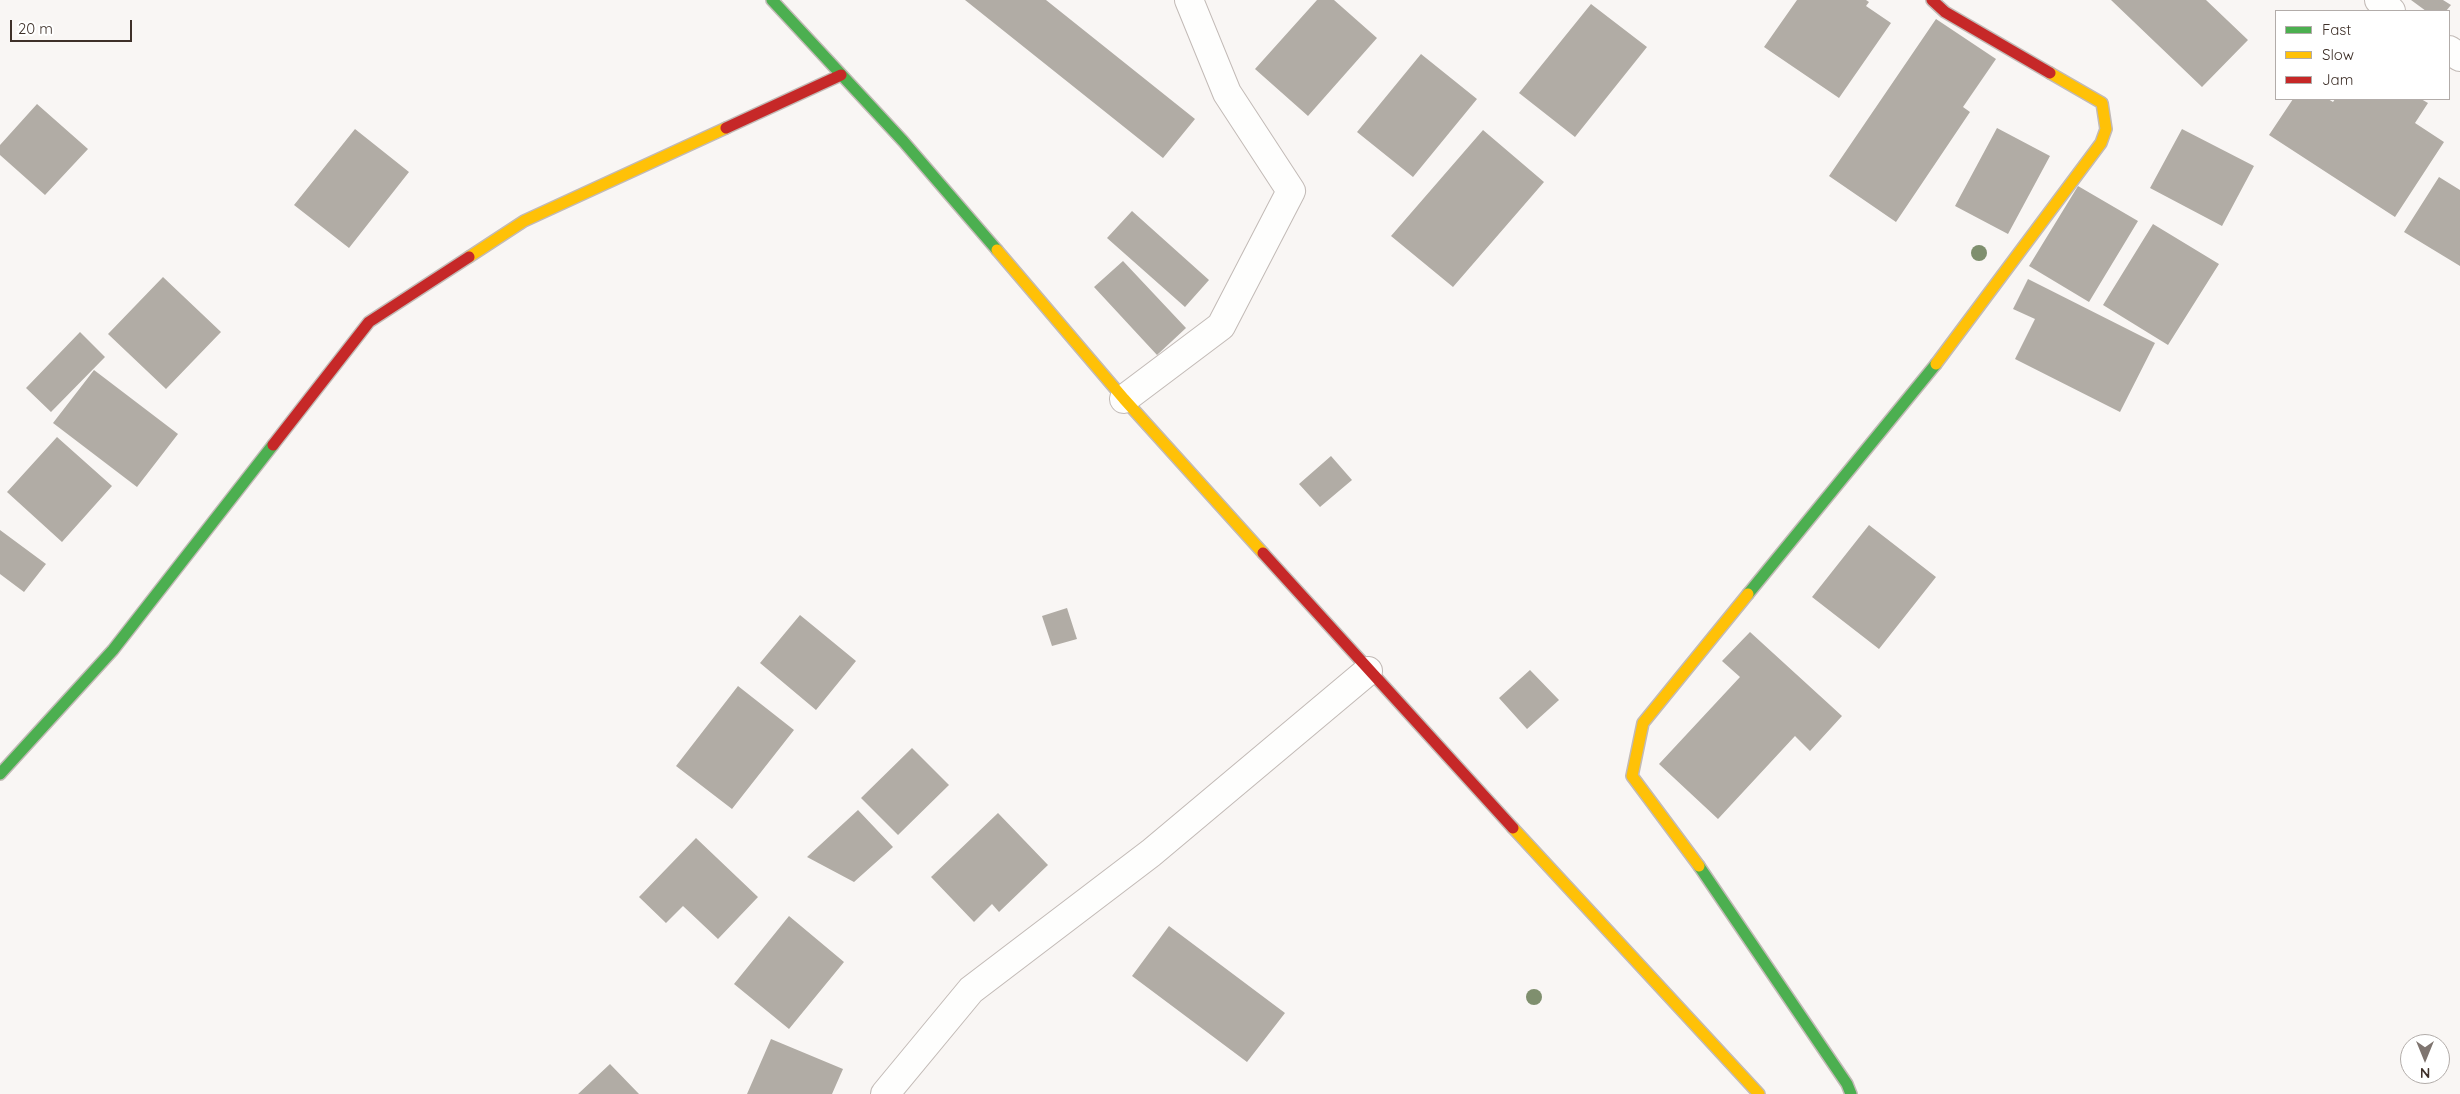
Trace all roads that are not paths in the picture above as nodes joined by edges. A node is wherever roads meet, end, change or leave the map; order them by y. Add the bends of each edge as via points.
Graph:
1 (772, 0) edge
2 (1189, 0) edge
3 (2379, 0) edge
4 (1944, 4) edge
5 (2390, 10) edge
6 (841, 75) junction
7 (1124, 399) junction
8 (1368, 670) junction
9 (0, 774) edge
10 (885, 1094) edge
11 (1759, 1094) edge
12 (1851, 1094) edge

1 - 6 street
2 - 7 street via 1227,93 1291,191 1221,326
3 - 5 street
4 - 12 street via 2102,103 2106,128 2102,144 1951,346 1643,723 1632,776 1694,859
6 - 7 street via 904,141
6 - 9 street via 524,221 370,322 113,650
7 - 8 street
8 - 10 street via 1151,853 971,990
8 - 11 street

